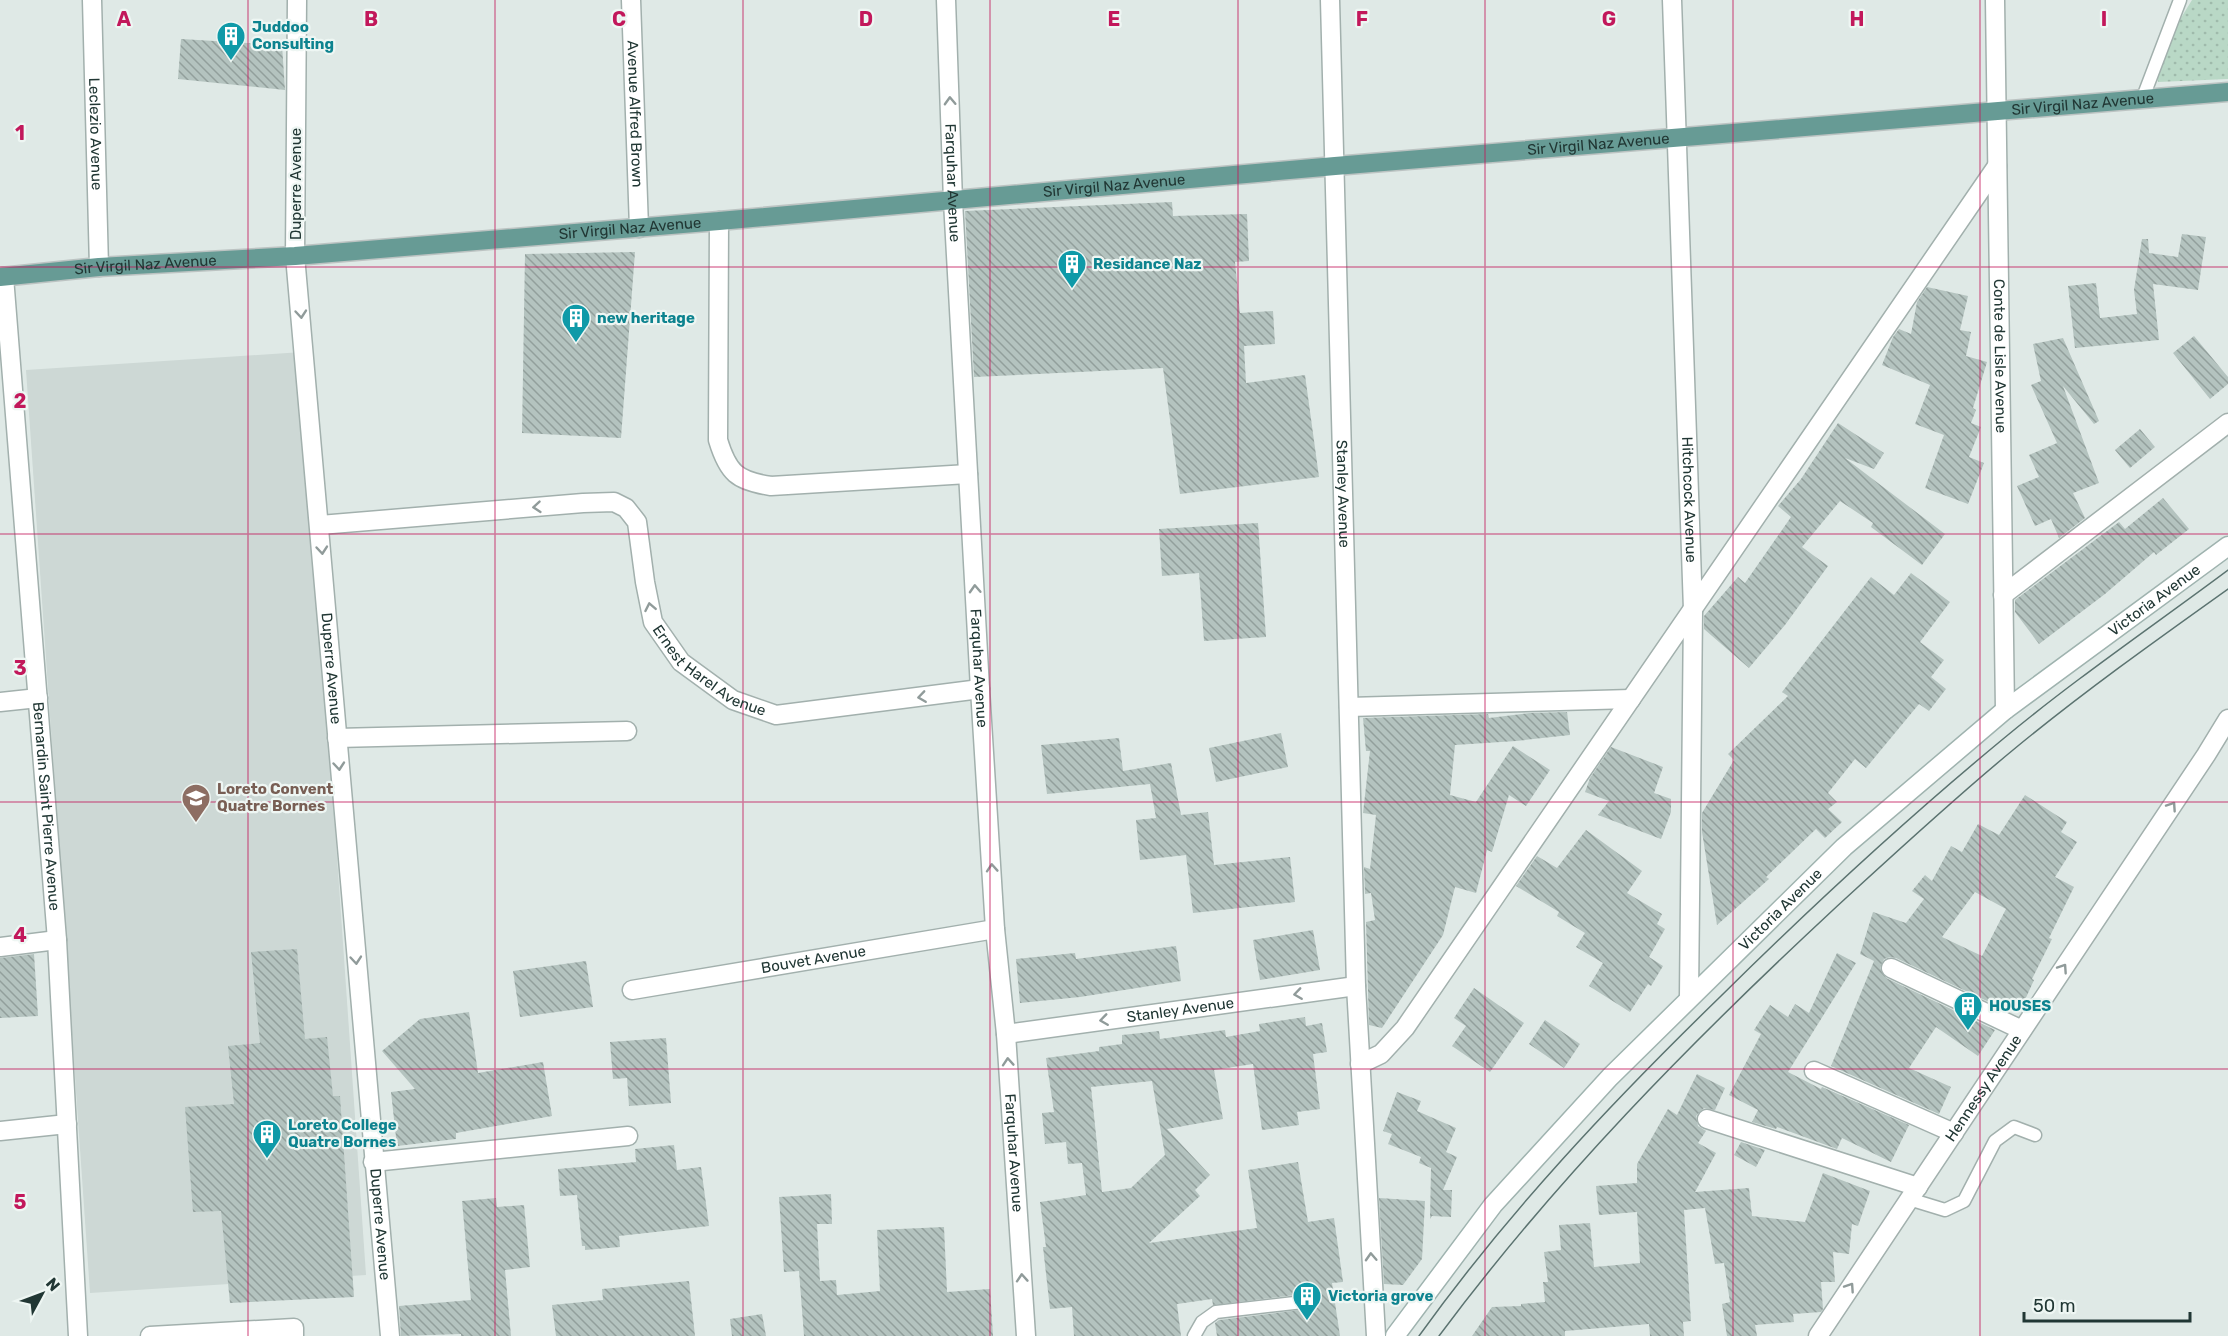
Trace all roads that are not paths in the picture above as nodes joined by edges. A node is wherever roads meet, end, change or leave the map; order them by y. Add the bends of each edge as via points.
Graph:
1 (92, 0) edge
2 (297, 0) edge
3 (631, 0) edge
4 (946, 0) edge
5 (1330, 0) edge
6 (1672, 0) edge
7 (1995, 0) edge
8 (2181, 0) edge
9 (2228, 92) edge
10 (2142, 100) junction
11 (1998, 112) junction
12 (1676, 138) junction
13 (1335, 166) junction
14 (1996, 166) junction
15 (953, 201) junction
16 (719, 221) junction
17 (639, 228) junction
18 (295, 256) junction
19 (99, 267) junction
20 (2, 277) edge
21 (2228, 423) edge
22 (968, 474) junction
23 (320, 525) junction
24 (2228, 546) edge
25 (2003, 595) junction
26 (1693, 610) junction
27 (980, 689) junction
28 (38, 698) junction
29 (1631, 699) junction
30 (0, 702) edge
31 (1348, 707) junction
32 (2005, 710) junction
33 (2228, 719) edge
34 (627, 730) dead end
35 (337, 738) junction
36 (995, 929) junction
37 (57, 940) junction
38 (0, 947) edge
39 (1891, 968) dead end
40 (1356, 986) junction
41 (632, 990) dead end
42 (1689, 997) junction
43 (2022, 1030) junction
44 (1006, 1034) junction
45 (1360, 1064) junction
46 (1814, 1071) dead end
47 (1707, 1119) dead end
48 (67, 1124) junction
49 (0, 1131) edge
50 (1954, 1132) junction
51 (2035, 1135) dead end
52 (628, 1136) dead end
53 (373, 1162) junction
54 (1914, 1193) junction
55 (1303, 1302) dead end
56 (78, 1336) edge
57 (150, 1336) edge
58 (294, 1336) edge
59 (390, 1336) edge
60 (1026, 1336) edge
61 (1194, 1336) edge
62 (1376, 1336) edge
63 (1395, 1336) edge
64 (1818, 1336) edge

1 - 19 street, Leclezio Avenue
2 - 18 street, Duperre Avenue
3 - 17 street, Avenue Alfred Brown
15 -> 4 street, Farquhar Avenue
5 - 13 street, Stanley Avenue
6 - 12 street, Hitchcock Avenue
7 - 11 street, Conte de Lisle Avenue
8 - 10 lane
9 - 10 main road, Sir Virgil Naz Avenue
10 - 11 main road, Sir Virgil Naz Avenue
11 - 12 main road, Sir Virgil Naz Avenue
11 - 14 street, Conte de Lisle Avenue
12 - 13 main road, Sir Virgil Naz Avenue
12 - 26 street, Hitchcock Avenue
13 - 15 main road, Sir Virgil Naz Avenue
13 - 31 street, Stanley Avenue
14 - 25 street, Conte de Lisle Avenue
14 - 26 street
15 - 16 main road, Sir Virgil Naz Avenue
15 - 22 street, Farquhar Avenue
16 - 17 main road, Sir Virgil Naz Avenue
16 - 22 street via 718,440 724,461 736,476 771,486
17 - 18 main road, Sir Virgil Naz Avenue
18 - 19 main road, Sir Virgil Naz Avenue
18 -> 23 street, Duperre Avenue
19 - 20 main road, Sir Virgil Naz Avenue
20 - 28 street, Bernardin Saint Pierre Avenue
21 - 25 street
27 -> 22 street, Farquhar Avenue
27 -> 23 street, Ernest Harel Avenue via 776,715 733,700 681,662 653,622 637,522 626,508 614,502
23 -> 35 street, Duperre Avenue
24 - 32 street, Victoria Avenue
25 - 32 street, Conte de Lisle Avenue
26 - 29 street
26 - 42 street, Hitchcock Avenue
36 -> 27 street, Farquhar Avenue
28 - 30 street
28 - 37 street, Bernardin Saint Pierre Avenue
29 - 31 street
29 - 45 street via 1405,1028 1381,1054
31 - 40 street, Stanley Avenue
32 - 42 street, Victoria Avenue via 1844,847
43 -> 33 street, Hennessy Avenue
34 - 35 street
35 -> 53 street, Duperre Avenue
36 - 41 street, Bouvet Avenue
36 - 44 street, Farquhar Avenue
37 - 38 street
37 - 48 street, Bernardin Saint Pierre Avenue
39 - 43 street
40 -> 44 street, Stanley Avenue
40 - 45 street, Stanley Avenue
42 - 63 street, Victoria Avenue via 1493,1205
43 - 50 street, Hennessy Avenue
60 -> 44 street, Farquhar Avenue
62 -> 45 street, Stanley Avenue
46 - 50 street
47 - 54 street
48 - 49 street
48 - 56 street, Bernardin Saint Pierre Avenue
50 - 54 street, Hennessy Avenue
51 - 54 lane via 2014,1127 1995,1141 1964,1201 1945,1210
52 - 53 street
53 - 59 street, Duperre Avenue
64 -> 54 street, Hennessy Avenue
55 - 61 lane via 1216,1312 1202,1322
57 - 58 street via 294,1328

